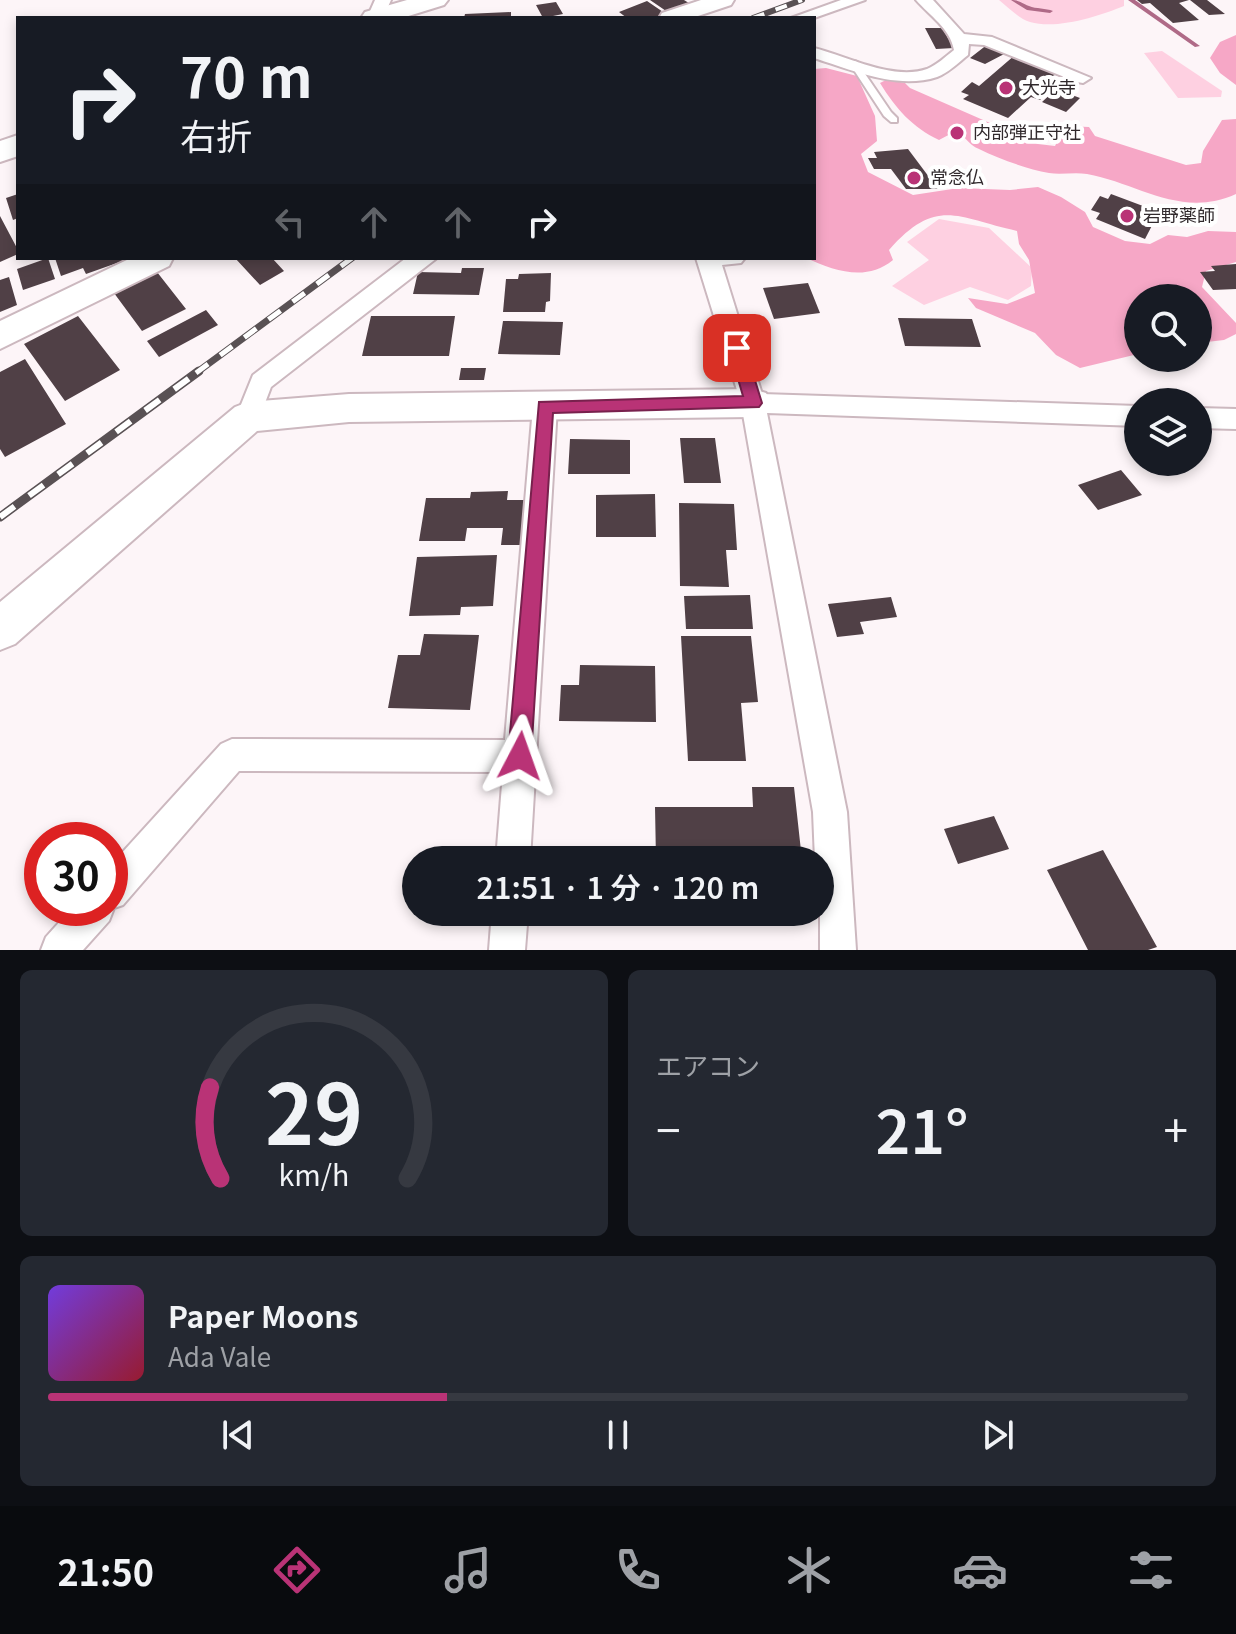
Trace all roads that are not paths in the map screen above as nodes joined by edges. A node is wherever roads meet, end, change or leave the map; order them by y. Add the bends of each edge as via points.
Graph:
1 (435, 0) edge
2 (723, 0) edge
3 (857, 0) edge
4 (924, 0) edge
5 (705, 13) edge
6 (381, 16) edge
7 (684, 16) edge
8 (805, 16) edge
9 (959, 39) junction
10 (816, 54) edge
11 (854, 64) junction
12 (1083, 78) dead end
13 (894, 120) dead end
14 (154, 260) edge
15 (417, 260) edge
16 (708, 260) edge
17 (0, 336) edge
18 (753, 403) junction
19 (545, 407) junction
20 (1124, 416) edge
21 (248, 417) junction
22 (1212, 418) edge
23 (1236, 419) edge
24 (0, 629) edge
25 (520, 756) junction
26 (514, 846) edge
27 (128, 872) edge
28 (80, 926) edge
29 (509, 926) edge
30 (59, 950) edge
31 (507, 950) edge
32 (838, 950) edge

1 - 6 highway
2 - 5 street
3 - 8 street
4 - 9 street
5 - 7 street
9 - 11 street via 962,52 934,72 914,78
9 - 12 street via 986,40
10 - 11 street
11 - 13 lane
14 - 17 street
15 - 21 street via 261,382
16 - 18 street
18 - 19 street
18 - 20 street
18 - 32 street via 830,812
19 - 21 street via 349,408
19 - 25 street
21 - 24 street
22 - 23 street
25 - 26 street
25 - 27 street via 232,755
28 - 30 street
29 - 31 street

